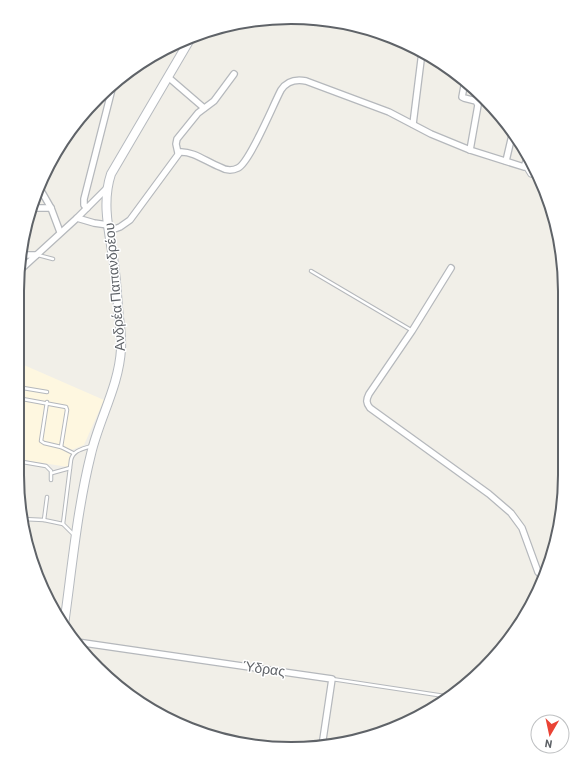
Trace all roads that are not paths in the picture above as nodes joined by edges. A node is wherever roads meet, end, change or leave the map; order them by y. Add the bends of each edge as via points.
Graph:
1 (187, 45) edge
2 (421, 58) edge
3 (234, 74) dead end
4 (168, 77) junction
5 (464, 87) edge
6 (111, 94) edge
7 (204, 108) junction
8 (413, 124) junction
9 (511, 140) edge
10 (470, 150) junction
11 (178, 153) junction
12 (506, 161) junction
13 (525, 163) edge
14 (523, 166) junction
15 (531, 175) edge
16 (108, 187) junction
17 (42, 193) edge
18 (37, 208) edge
19 (50, 208) junction
20 (87, 208) junction
21 (77, 218) junction
22 (108, 228) junction
23 (60, 232) junction
24 (26, 255) edge
25 (36, 255) junction
26 (53, 259) dead end
27 (26, 265) edge
28 (451, 268) dead end
29 (311, 271) dead end
30 (412, 331) junction
31 (24, 388) edge
32 (47, 392) dead end
33 (24, 399) edge
34 (47, 402) junction
35 (93, 445) junction
36 (62, 447) junction
37 (73, 453) junction
38 (24, 462) edge
39 (70, 468) junction
40 (52, 473) junction
41 (51, 480) dead end
42 (47, 496) dead end
43 (28, 519) edge
44 (44, 520) junction
45 (63, 524) junction
46 (76, 537) junction
47 (539, 574) edge
48 (65, 617) edge
49 (83, 643) edge
50 (332, 679) junction
51 (441, 696) edge
52 (323, 740) edge

1 - 4 main road, Ανδρέα Παπανδρέου
2 - 8 street
3 - 7 street via 214,101
4 - 7 street
4 - 16 main road, Ανδρέα Παπανδρέου via 111,174
5 - 10 street via 462,97 476,101 478,105
6 - 20 street via 84,199
7 - 11 street via 177,139
8 - 10 street
8 - 11 street via 314,83 299,80 283,87 247,159 239,168 225,169 189,152
9 - 12 street
10 - 12 street
11 - 22 street via 130,220 120,227
12 - 14 street
13 - 14 street
14 - 15 lane
16 - 20 street
16 - 22 main road, Ανδρέα Παπανδρέου
17 - 19 street
18 - 19 street
19 - 23 street
20 - 21 street
21 - 22 street
21 - 23 street
22 - 35 main road, Ανδρέα Παπανδρέου via 121,349 112,391
23 - 25 street
24 - 25 street
25 - 26 lane
25 - 27 street
28 - 30 street
29 - 30 lane
30 - 47 street via 369,394 367,404 511,513 522,528
31 - 32 lane
33 - 34 lane
34 - 36 lane via 64,405 67,408
34 - 36 lane via 41,442
35 - 37 lane
35 - 46 main road, Ανδρέα Παπανδρέου
36 - 37 lane
37 - 39 lane
38 - 40 lane via 46,466
39 - 40 lane
39 - 45 lane
40 - 41 lane
42 - 44 lane
43 - 44 lane
44 - 45 lane
45 - 46 lane
46 - 48 main road, Ανδρέα Παπανδρέου
49 - 50 street, Ύδρας
50 - 51 lane, Ύδρας
50 - 52 street

